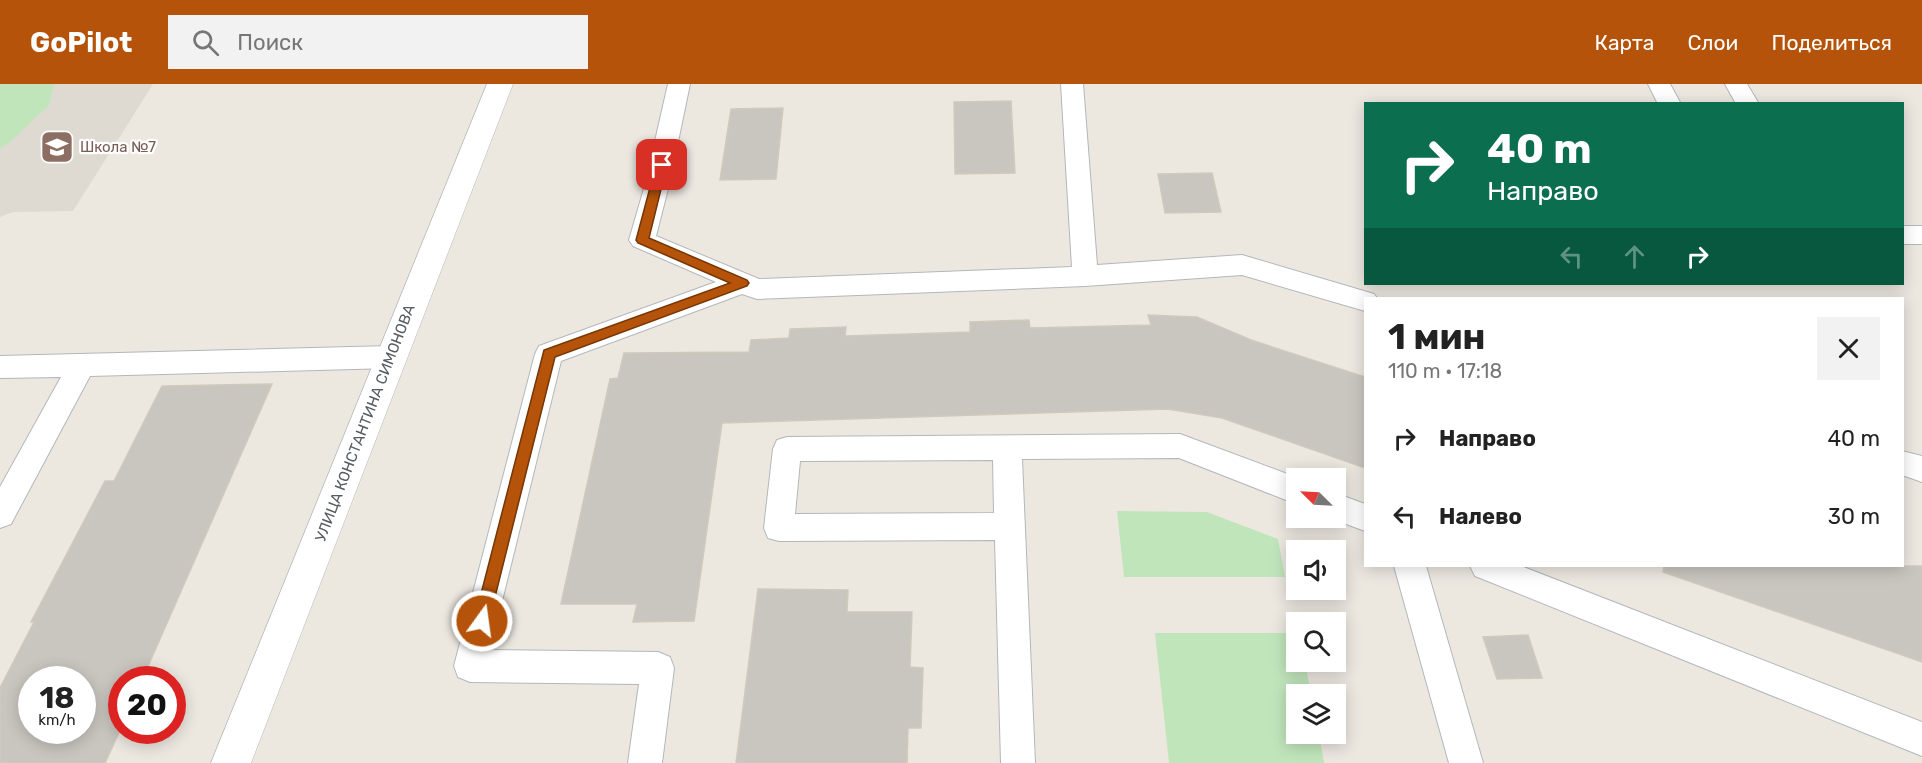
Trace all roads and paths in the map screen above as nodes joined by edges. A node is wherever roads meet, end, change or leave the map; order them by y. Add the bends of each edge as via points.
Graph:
1 (500, 84) edge
2 (680, 84) edge
3 (1072, 84) edge
4 (1659, 84) edge
5 (1736, 84) edge
6 (1669, 102) edge
7 (1747, 102) edge
8 (1904, 235) edge
9 (1922, 235) edge
10 (1085, 276) junction
11 (743, 283) junction
12 (1364, 301) edge
13 (391, 357) junction
14 (82, 365) junction
15 (0, 367) edge
16 (1007, 448) junction
17 (1904, 464) edge
18 (1922, 469) edge
19 (1286, 487) edge
20 (1346, 510) edge
21 (0, 515) edge
22 (1364, 518) edge
23 (1010, 526) junction
24 (1410, 567) edge
25 (1489, 567) edge
26 (1922, 739) edge
27 (231, 763) edge
28 (645, 763) edge
29 (1018, 763) edge
30 (1466, 763) edge

1 - 13 street, УЛИЦА КОНСТАНТИНА СИМОНОВА
2 - 11 lane via 642,240
3 - 10 lane
4 - 6 lane
5 - 7 lane
8 - 9 lane
10 - 11 lane via 757,289
10 - 12 lane via 1242,265
11 - 28 lane via 549,354 470,666 658,668
13 - 14 lane
13 - 27 street, УЛИЦА КОНСТАНТИНА СИМОНОВА
14 - 15 lane
14 - 21 lane
16 - 19 lane via 1180,447
16 - 23 lane
16 - 23 lane via 787,449 779,528
17 - 18 lane
20 - 22 lane
23 - 29 lane
24 - 30 lane
25 - 26 lane

